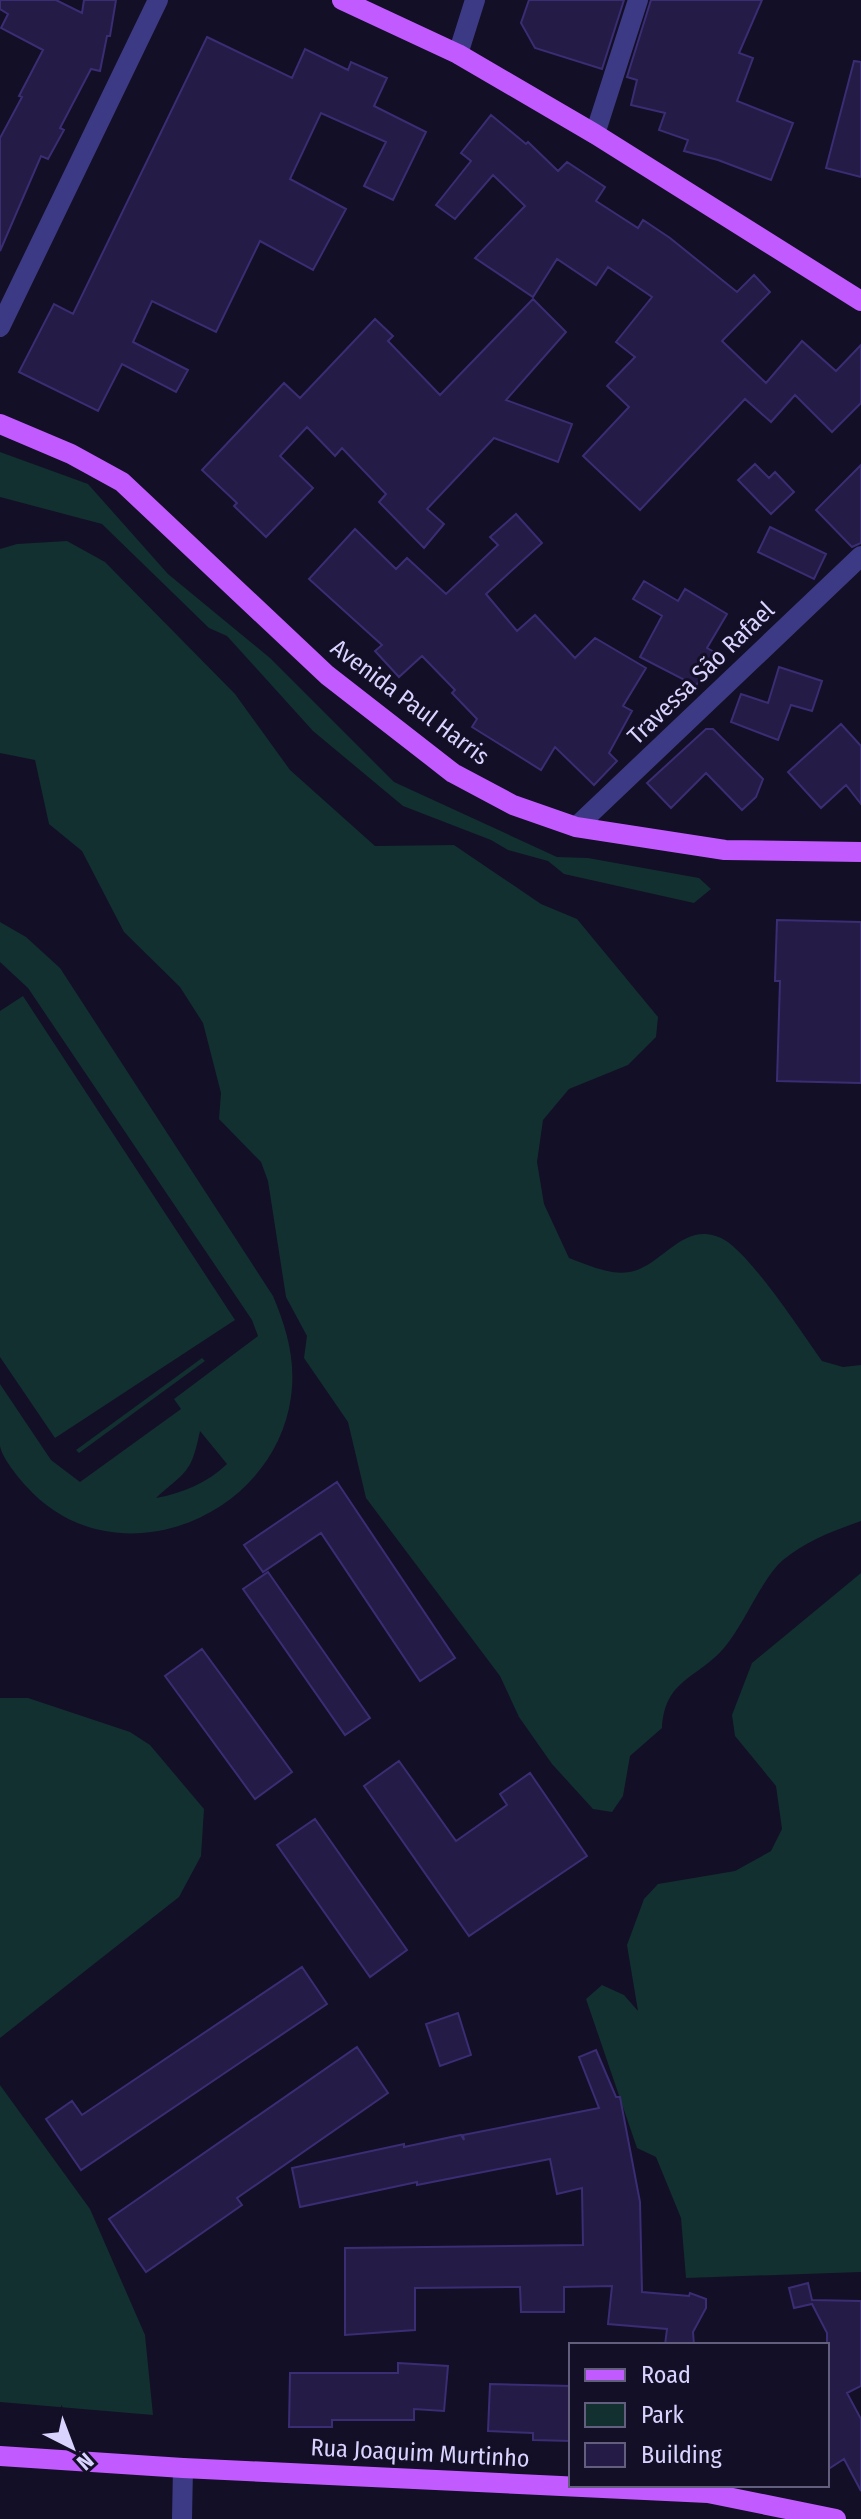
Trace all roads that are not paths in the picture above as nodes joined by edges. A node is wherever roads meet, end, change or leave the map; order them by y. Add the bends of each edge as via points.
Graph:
1 (158, 0) edge
2 (342, 0) edge
3 (475, 0) edge
4 (638, 0) edge
5 (458, 54) junction
6 (595, 134) junction
7 (861, 301) edge
8 (0, 327) edge
9 (0, 424) edge
10 (861, 556) edge
11 (576, 827) junction
12 (861, 852) edge
13 (0, 2456) edge
14 (183, 2468) junction
15 (569, 2486) edge
16 (582, 2487) edge
17 (182, 2519) edge
18 (836, 2519) edge

1 - 8 street
2 - 5 main road
3 - 5 street
4 - 6 street
5 - 6 main road
6 - 7 main road
9 - 11 main road, Avenida Paul Harris via 122,482 327,675 453,773 513,805
10 - 11 street, Travessa São Rafael
11 - 12 main road, Avenida Paul Harris via 725,850
13 - 14 main road, Rua Joaquim Murtinho
14 - 15 main road, Rua Joaquim Murtinho
14 - 17 street
16 - 18 main road, Rua Joaquim Murtinho via 708,2493

